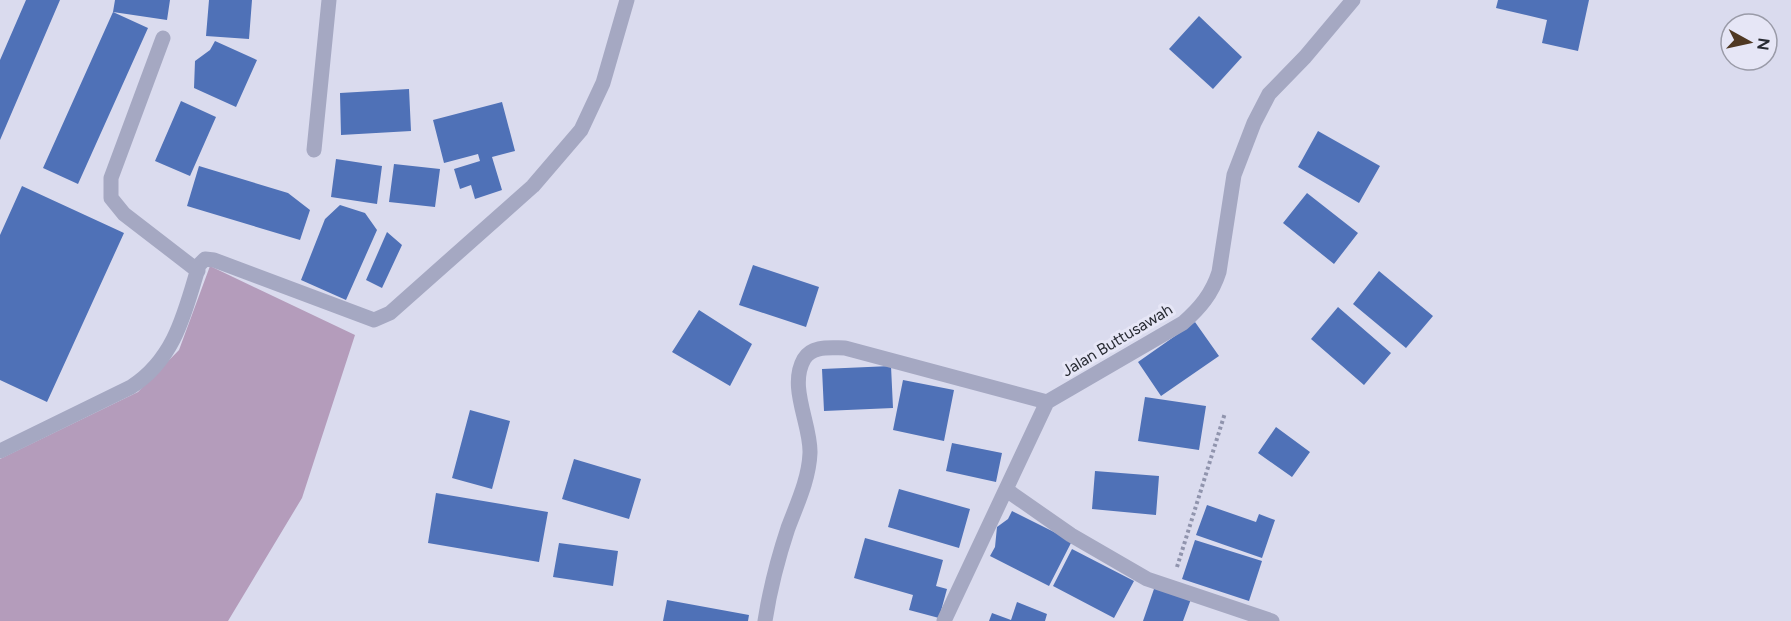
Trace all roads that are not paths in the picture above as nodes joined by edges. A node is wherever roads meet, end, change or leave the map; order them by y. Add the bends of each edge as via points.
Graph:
1 (329, 0) edge
2 (627, 0) edge
3 (1353, 0) edge
4 (163, 38) dead end
5 (314, 150) dead end
6 (198, 271) junction
7 (1047, 402) junction
8 (0, 451) edge
9 (1008, 491) junction
10 (765, 621) edge
11 (944, 621) edge
12 (1272, 621) edge

1 - 5 street
2 - 6 street via 603,83 581,130 533,186 390,313 374,320 214,260 205,259
3 - 7 street, Jalan Buttusawah via 1269,94 1254,123 1234,175 1219,272 1214,288 1202,304 1183,323
4 - 6 street via 111,178 111,198 124,214
6 - 8 street via 174,342 151,375
7 - 9 street
7 - 10 street via 845,348 808,353 802,361 798,382 810,452 807,475 777,564
9 - 11 street
9 - 12 street via 1071,535 1147,579

